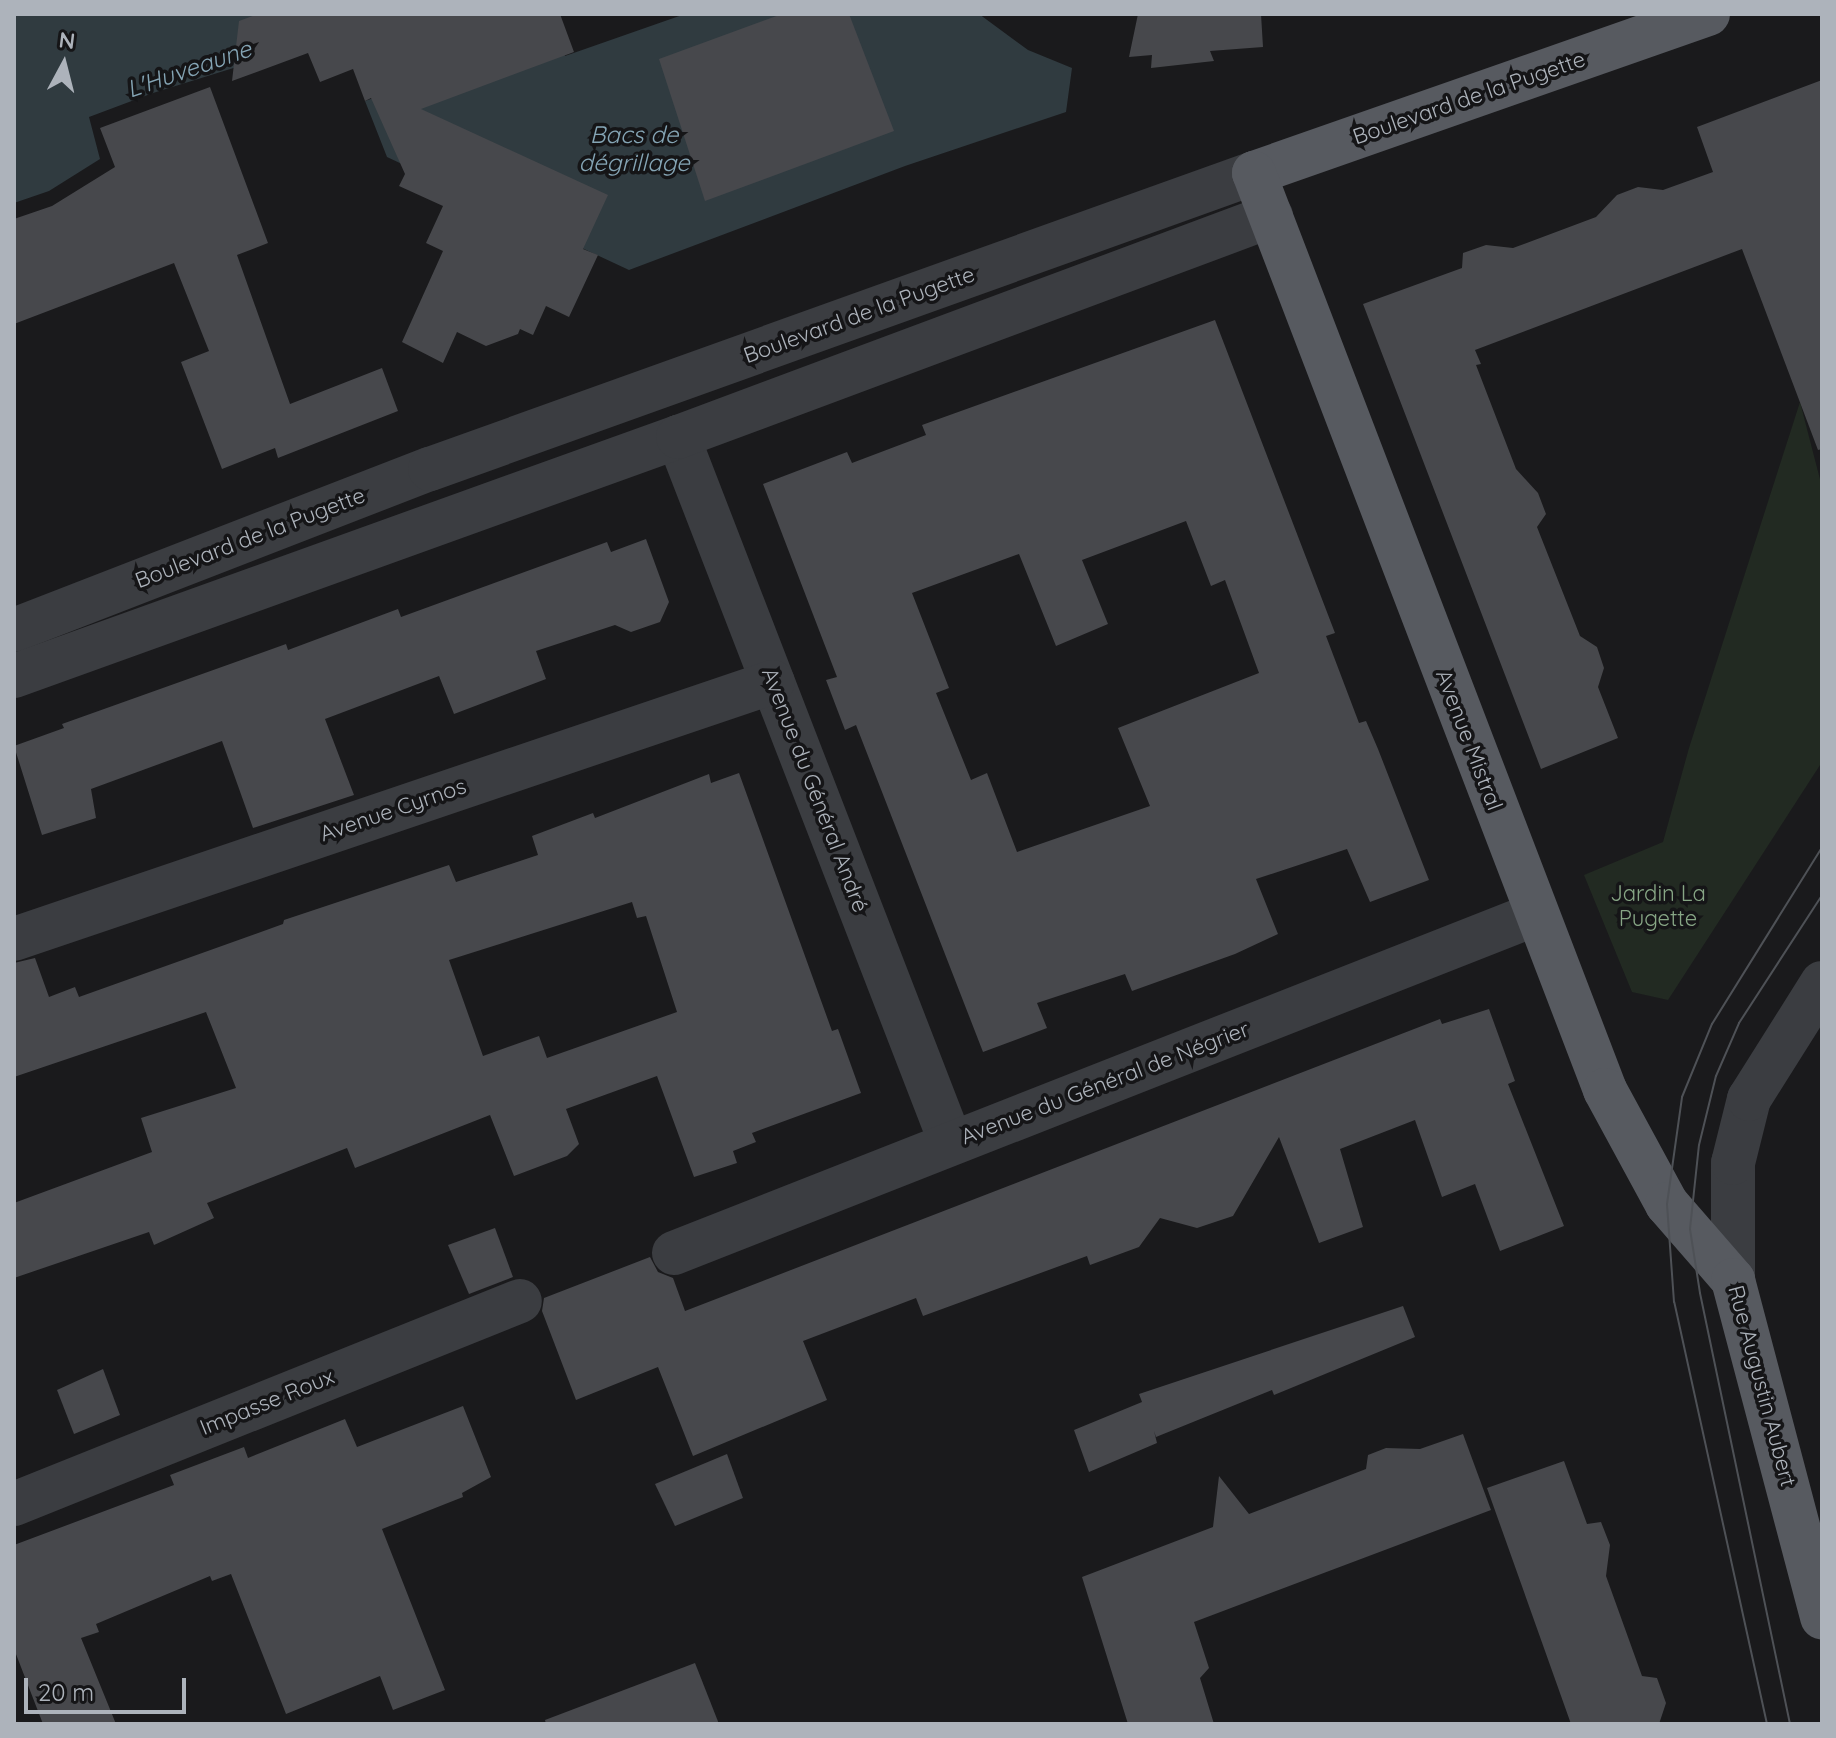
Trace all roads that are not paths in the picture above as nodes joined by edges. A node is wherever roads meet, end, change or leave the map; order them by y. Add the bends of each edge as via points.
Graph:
1 (1708, 14) edge
2 (1254, 173) junction
3 (1271, 216) junction
4 (678, 437) junction
5 (14, 630) edge
6 (14, 676) edge
7 (773, 682) junction
8 (1536, 914) junction
9 (14, 939) edge
10 (1822, 983) edge
11 (951, 1143) junction
12 (674, 1253) dead end
13 (1733, 1280) junction
14 (520, 1301) dead end
15 (14, 1504) edge
16 (1822, 1617) edge

1 - 2 main road, Boulevard de la Pugette
2 - 3 main road, Avenue Mistral
2 - 5 street, Boulevard de la Pugette via 430,469
3 - 4 street
3 - 8 main road, Avenue Mistral
4 - 6 street
4 - 7 street, Avenue du Général André
7 - 9 street, Avenue Cyrnos
7 - 11 street, Avenue du Général André
8 - 11 street, Avenue du Général de Négrier
8 - 13 main road, Avenue Mistral via 1612,1103 1667,1204
10 - 13 street, Rue Augustin Aubert via 1749,1099 1733,1163
11 - 12 street, Avenue du Général de Négrier
13 - 16 main road, Rue Augustin Aubert
14 - 15 street, Impasse Roux

